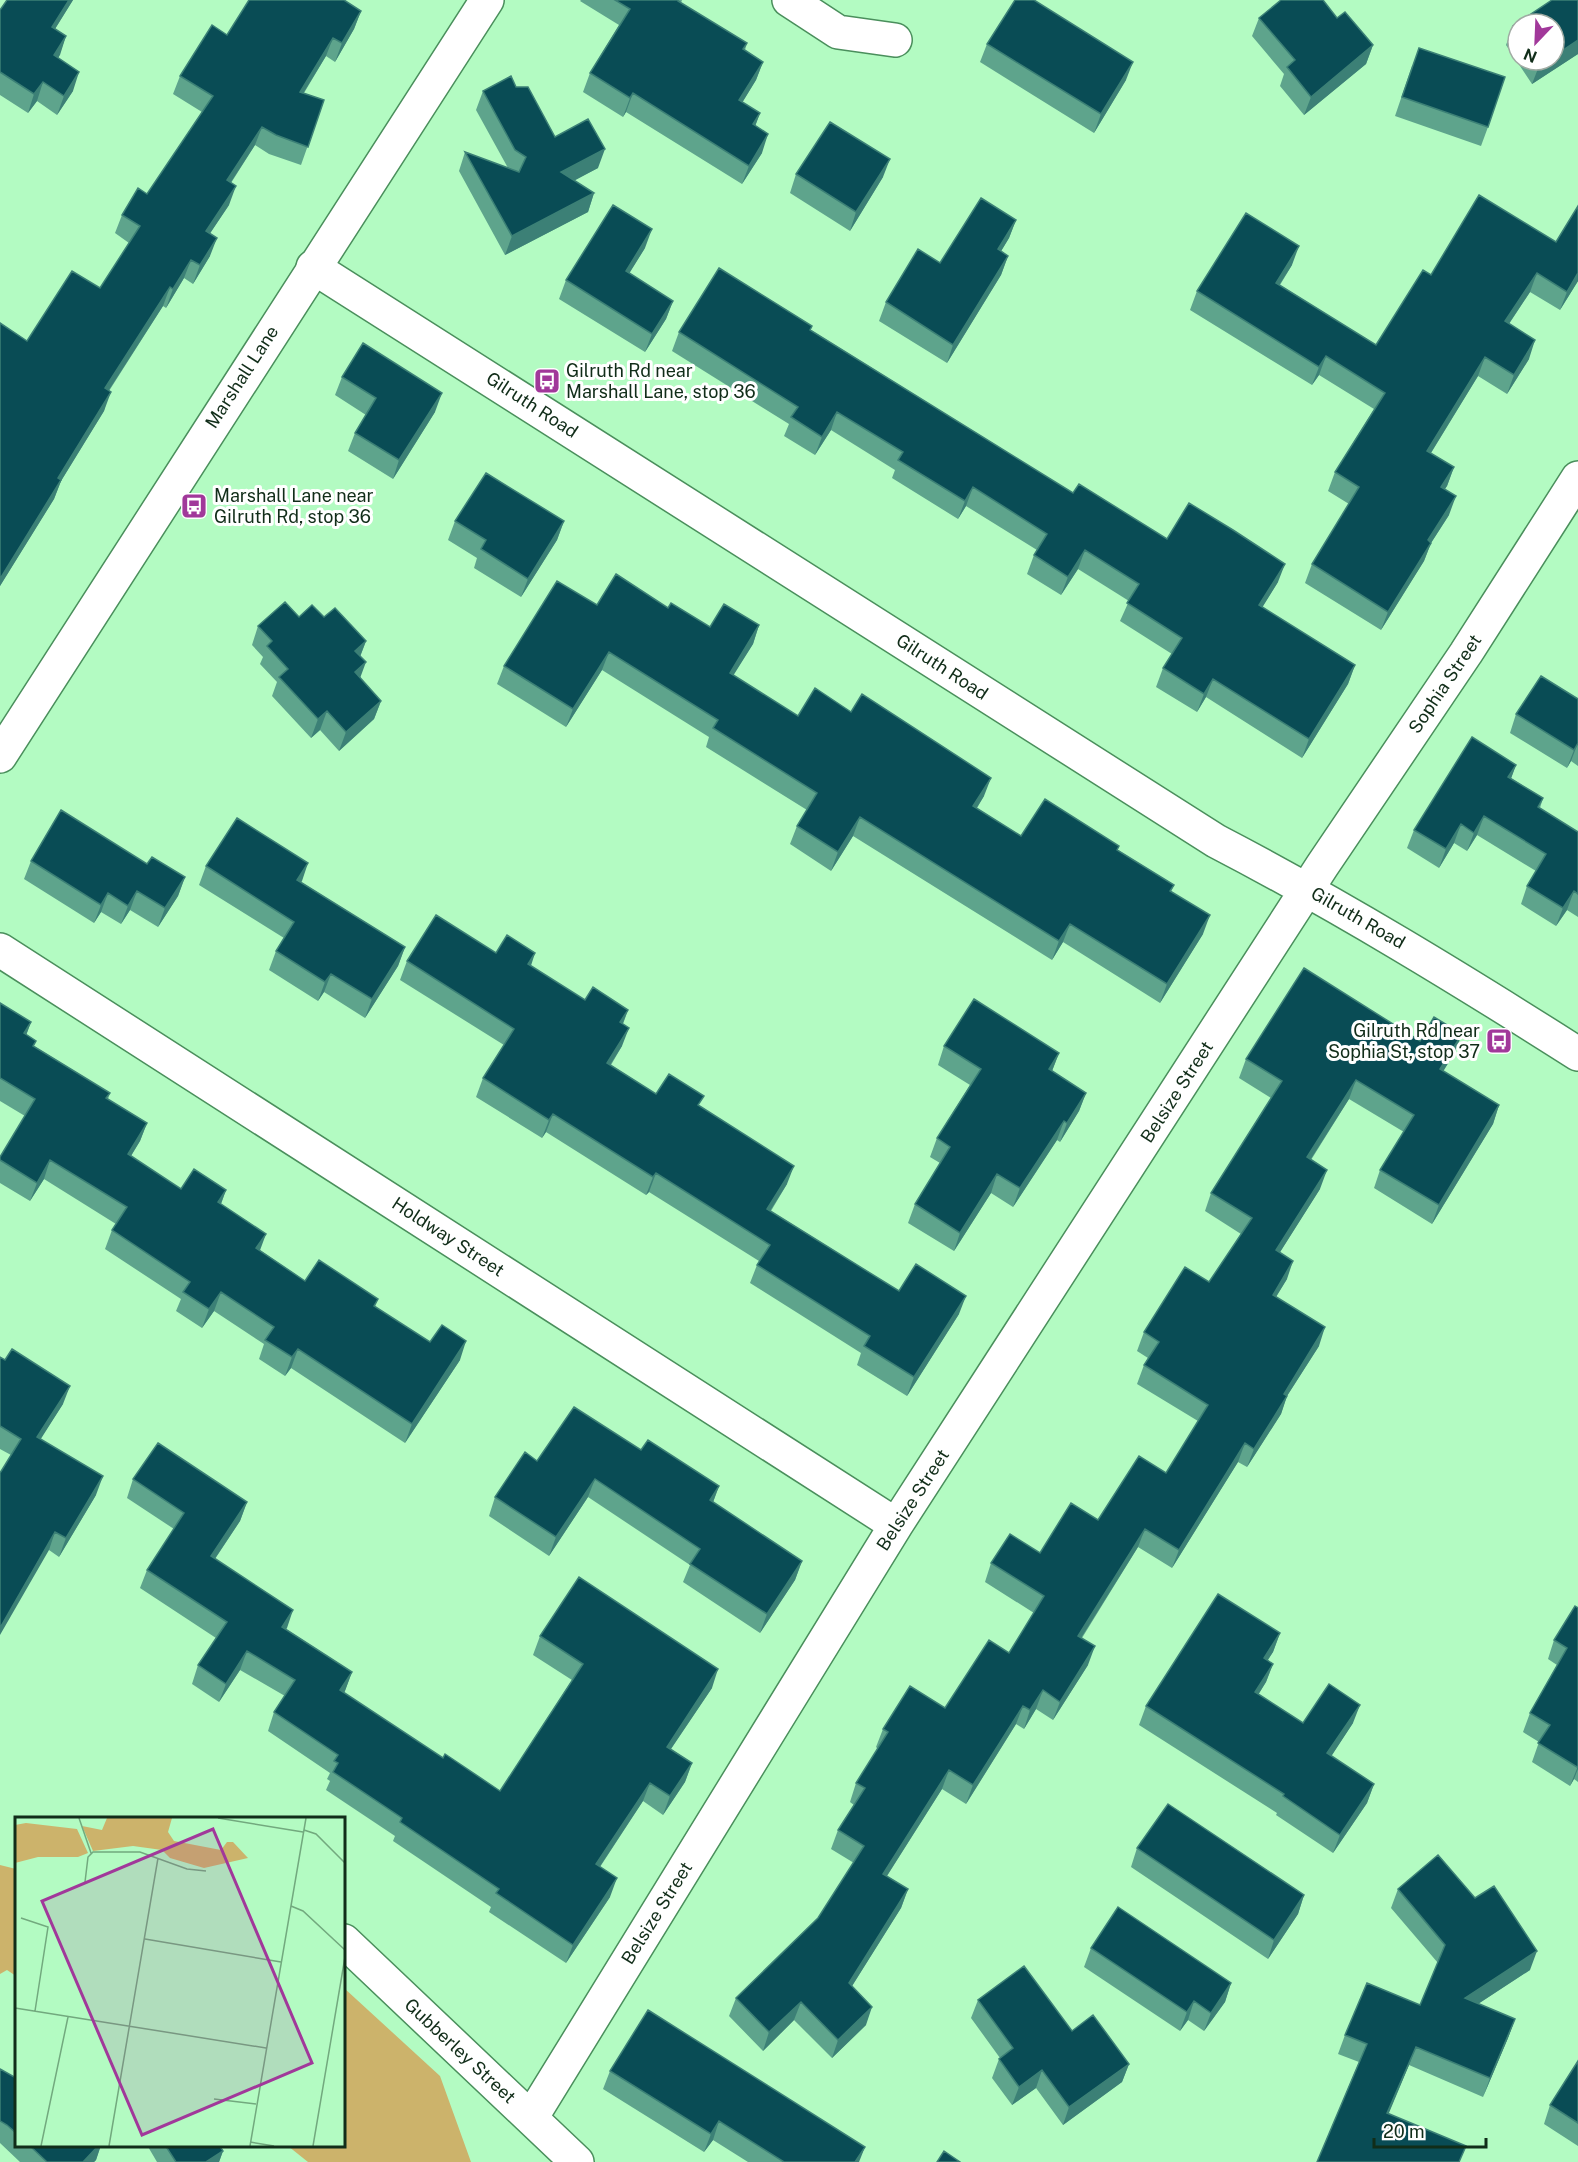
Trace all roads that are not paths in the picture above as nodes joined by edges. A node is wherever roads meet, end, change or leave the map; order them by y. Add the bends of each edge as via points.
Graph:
1 (487, 0) edge
2 (789, 0) edge
3 (895, 40) dead end
4 (313, 267) junction
5 (1578, 478) edge
6 (0, 756) edge
7 (1308, 889) junction
8 (0, 950) edge
9 (1578, 1054) edge
10 (896, 1525) junction
11 (345, 1942) edge
12 (531, 2118) junction
13 (577, 2162) edge

1 - 4 street, Marshall Lane
2 - 3 street via 838,32
4 - 6 street, Marshall Lane
4 - 7 street, Gilruth Road via 1216,842
5 - 7 street, Sophia Street
7 - 9 street, Gilruth Road via 1431,960
7 - 10 street, Belsize Street
8 - 10 street, Holdway Street
10 - 12 street, Belsize Street
11 - 12 street, Gubberley Street
12 - 13 street, Gubberley Street

